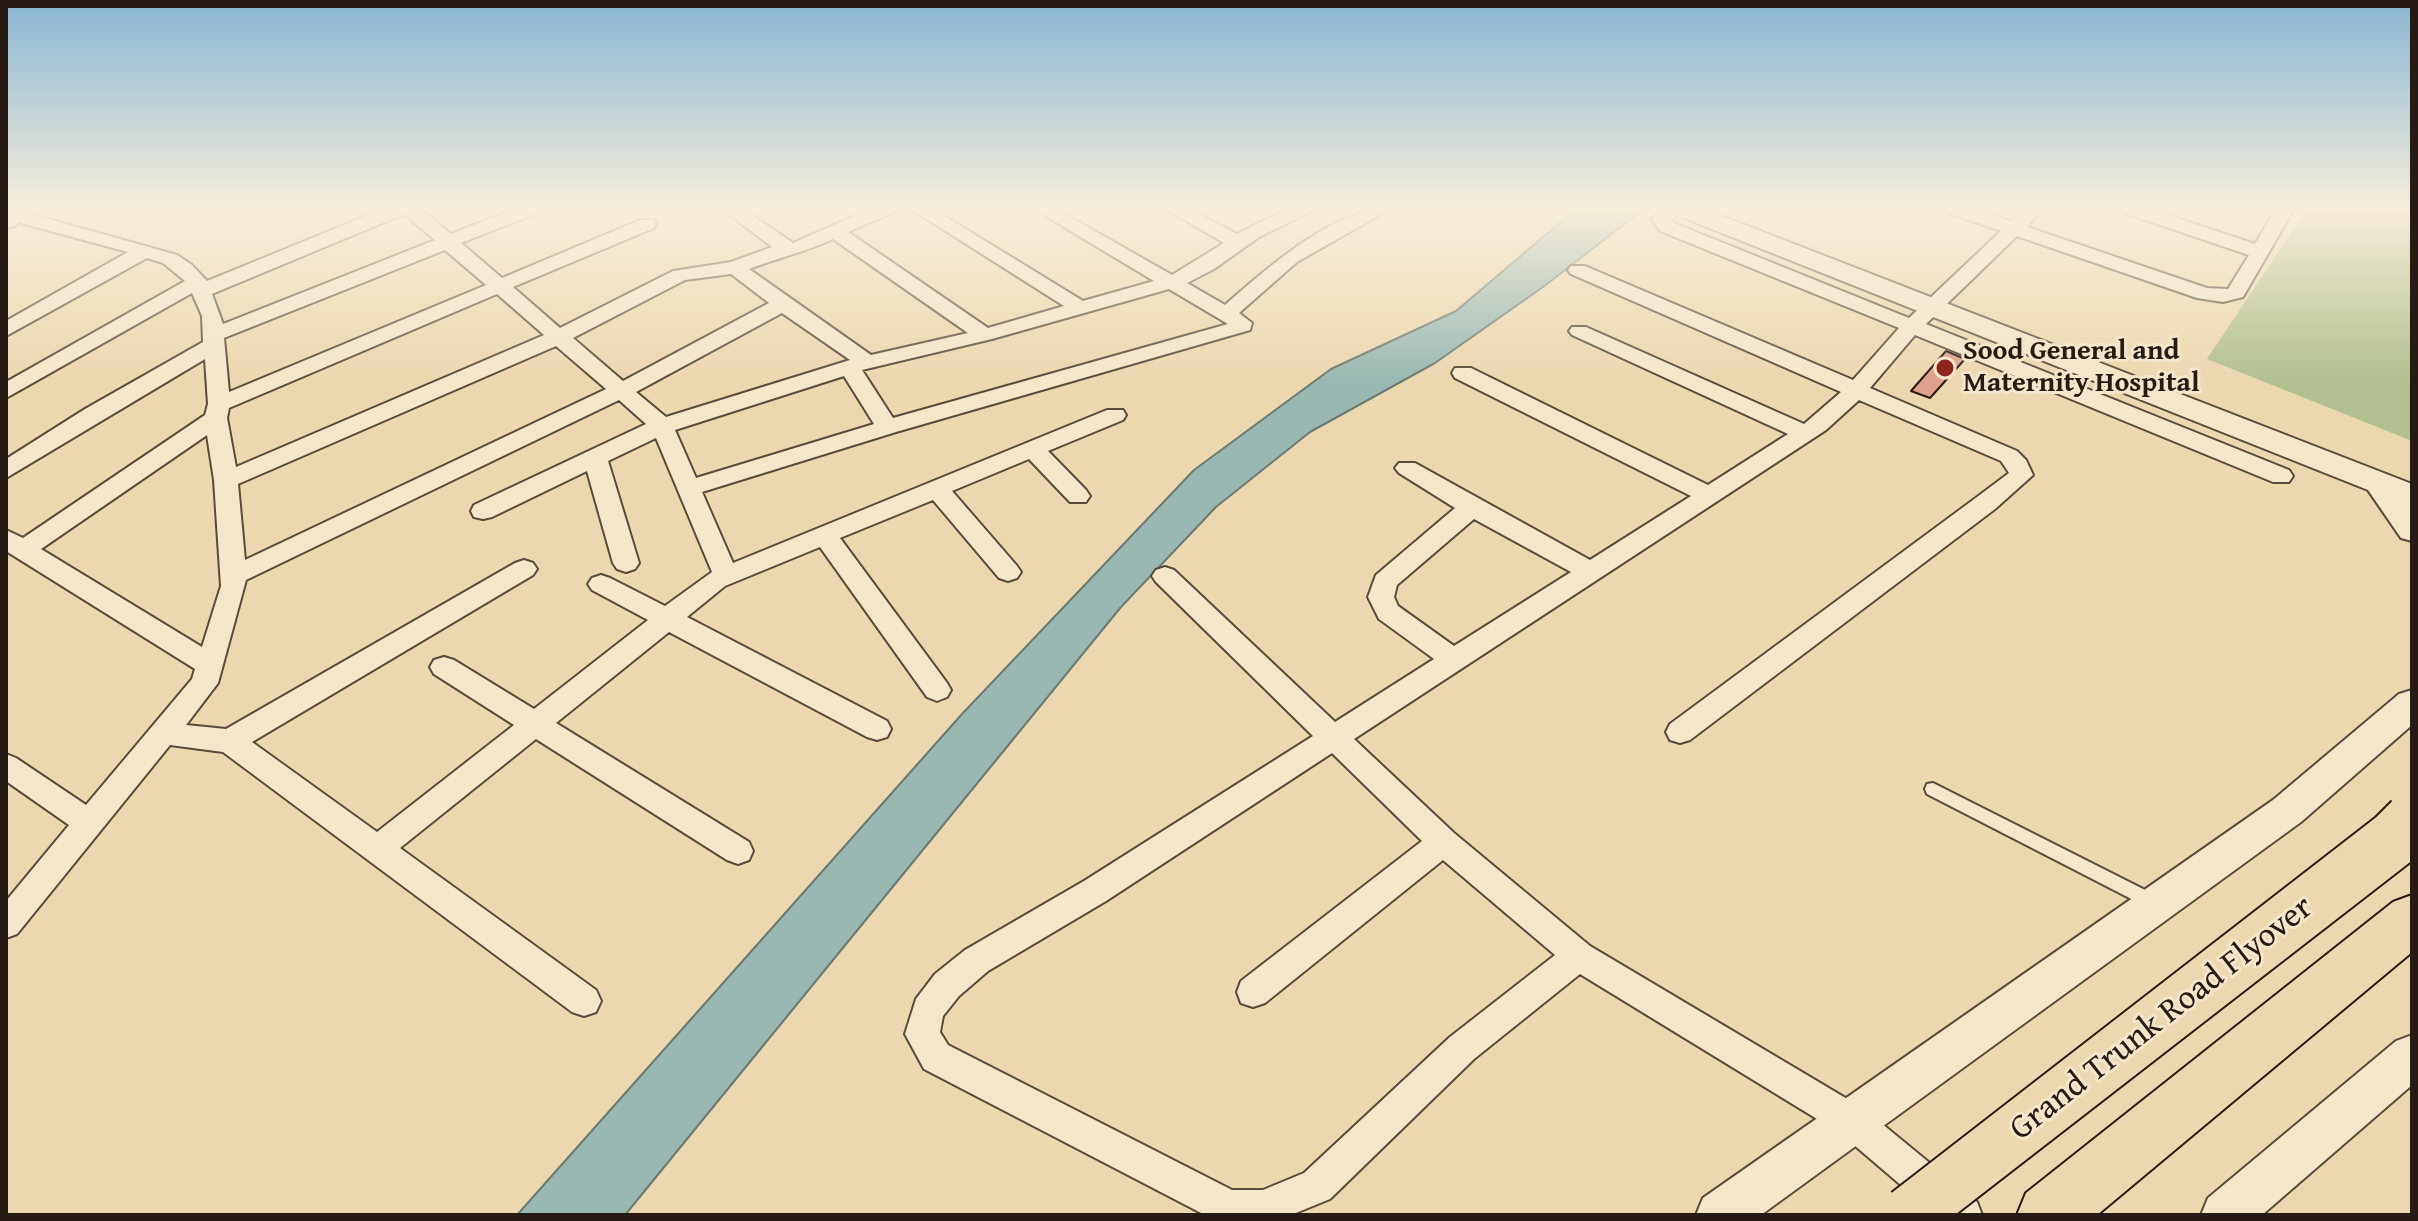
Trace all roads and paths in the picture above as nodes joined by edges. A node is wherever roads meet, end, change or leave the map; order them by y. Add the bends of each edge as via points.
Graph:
1 (119, 266) edge
2 (177, 266) edge
3 (253, 266) edge
4 (390, 266) edge
5 (478, 266) edge
6 (548, 266) edge
7 (738, 266) edge
8 (884, 266) edge
9 (1013, 266) edge
10 (1145, 266) edge
11 (1206, 266) edge
12 (1281, 266) edge
13 (1791, 266) edge
14 (1823, 266) edge
15 (1843, 266) edge
16 (1977, 266) edge
17 (2126, 266) edge
18 (2252, 266) edge
19 (735, 267) junction
20 (1578, 270) dead end
21 (1172, 282) junction
22 (501, 286) junction
23 (199, 287) junction
24 (783, 304) junction
25 (1081, 308) junction
26 (1931, 310) junction
27 (1226, 314) junction
28 (6, 330) edge
29 (1579, 331) dead end
30 (985, 335) junction
31 (560, 336) junction
32 (214, 340) junction
33 (858, 365) junction
34 (1463, 373) dead end
35 (622, 390) junction
36 (1856, 390) junction
37 (6, 391) edge
38 (218, 411) junction
39 (1115, 415) dead end
40 (662, 426) junction
41 (888, 427) junction
42 (1805, 433) junction
43 (1033, 449) junction
44 (2289, 452) junction
45 (595, 458) junction
46 (1407, 468) dead end
47 (6, 470) edge
48 (2412, 477) edge
49 (226, 480) junction
50 (2379, 483) junction
51 (689, 488) junction
52 (937, 489) junction
53 (1709, 495) junction
54 (1078, 496) dead end
55 (2412, 496) edge
56 (1472, 507) junction
57 (483, 511) dead end
58 (2412, 530) edge
59 (824, 535) junction
60 (15, 544) edge
61 (626, 563) dead end
62 (524, 569) dead end
63 (1008, 572) dead end
64 (1591, 572) junction
65 (233, 576) junction
66 (726, 576) junction
67 (1165, 576) dead end
68 (601, 584) dead end
69 (667, 619) junction
70 (1454, 660) junction
71 (210, 665) junction
72 (444, 667) dead end
73 (937, 690) dead end
74 (2412, 704) edge
75 (535, 723) junction
76 (877, 729) dead end
77 (1680, 732) dead end
78 (163, 733) junction
79 (1332, 738) junction
80 (230, 741) junction
81 (6, 766) edge
82 (1933, 789) dead end
83 (2412, 821) edge
84 (89, 823) junction
85 (1443, 842) junction
86 (377, 849) junction
87 (738, 851) dead end
88 (2156, 904) junction
89 (2412, 919) edge
90 (6, 924) edge
91 (1579, 956) junction
92 (1253, 992) dead end
93 (584, 1001) dead end
94 (2412, 1056) edge
95 (1852, 1121) junction
96 (1720, 1215) edge
97 (1909, 1215) edge
98 (1964, 1215) edge
99 (2048, 1215) edge
100 (2225, 1215) edge

1 - 28 street
2 - 23 street
3 - 23 street
4 - 32 street
5 - 22 street
6 - 22 street
7 - 19 street
8 - 30 street
9 - 25 street
10 - 21 street
11 - 21 street
12 - 27 street
13 - 26 street
14 - 26 street
15 - 26 street
16 - 26 street
17 - 18 street via 2213,295 2236,293
19 - 24 street
19 - 31 street via 680,275
20 - 36 street
21 - 25 street
21 - 27 street
22 - 31 street
22 - 38 street
23 - 32 street via 212,316
23 - 37 street
24 - 33 street
24 - 35 street
25 - 30 street
26 - 36 street
26 - 44 street
27 - 41 street via 1243,326
29 - 42 street
30 - 33 street
31 - 35 street
31 - 49 street
32 - 38 street
32 - 47 street
33 - 40 street
33 - 41 street
34 - 53 street
35 - 40 street
35 - 65 street
36 - 42 street
36 - 77 street via 2009,456 2021,475
38 - 49 street
38 - 60 street
39 - 43 street
40 - 45 street
40 - 51 street
41 - 51 street
42 - 53 street
43 - 52 street
43 - 54 street
44 - 48 street
44 - 50 street
45 - 57 street
45 - 61 street
46 - 56 street
49 - 65 street
50 - 55 street
50 - 58 street
51 - 66 street
52 - 59 street
52 - 63 street
53 - 64 street
56 - 64 street
56 - 70 street via 1385,581 1381,597 1388,612
59 - 66 street
59 - 73 street
60 - 71 street
62 - 80 street
64 - 70 street
65 - 71 street
66 - 69 street
67 - 79 street
68 - 69 street
69 - 75 street
69 - 76 street
70 - 79 street
71 - 78 street via 204,683
72 - 75 street
74 - 88 street via 2287,811
75 - 86 street
75 - 87 street
78 - 80 street
78 - 84 street
79 - 85 street
79 - 91 street via 960,972 939,992 922,1021 924,1047 1230,1208 1263,1208 1317,1186 1462,1048
80 - 86 street
81 - 84 street
82 - 88 lane
83 - 97 highway, Grand Trunk Road Flyover, bridge
84 - 90 street
85 - 91 street
85 - 92 street
86 - 93 street
88 - 95 street
89 - 99 highway
91 - 95 street
94 - 100 street
95 - 96 street
95 - 98 street

